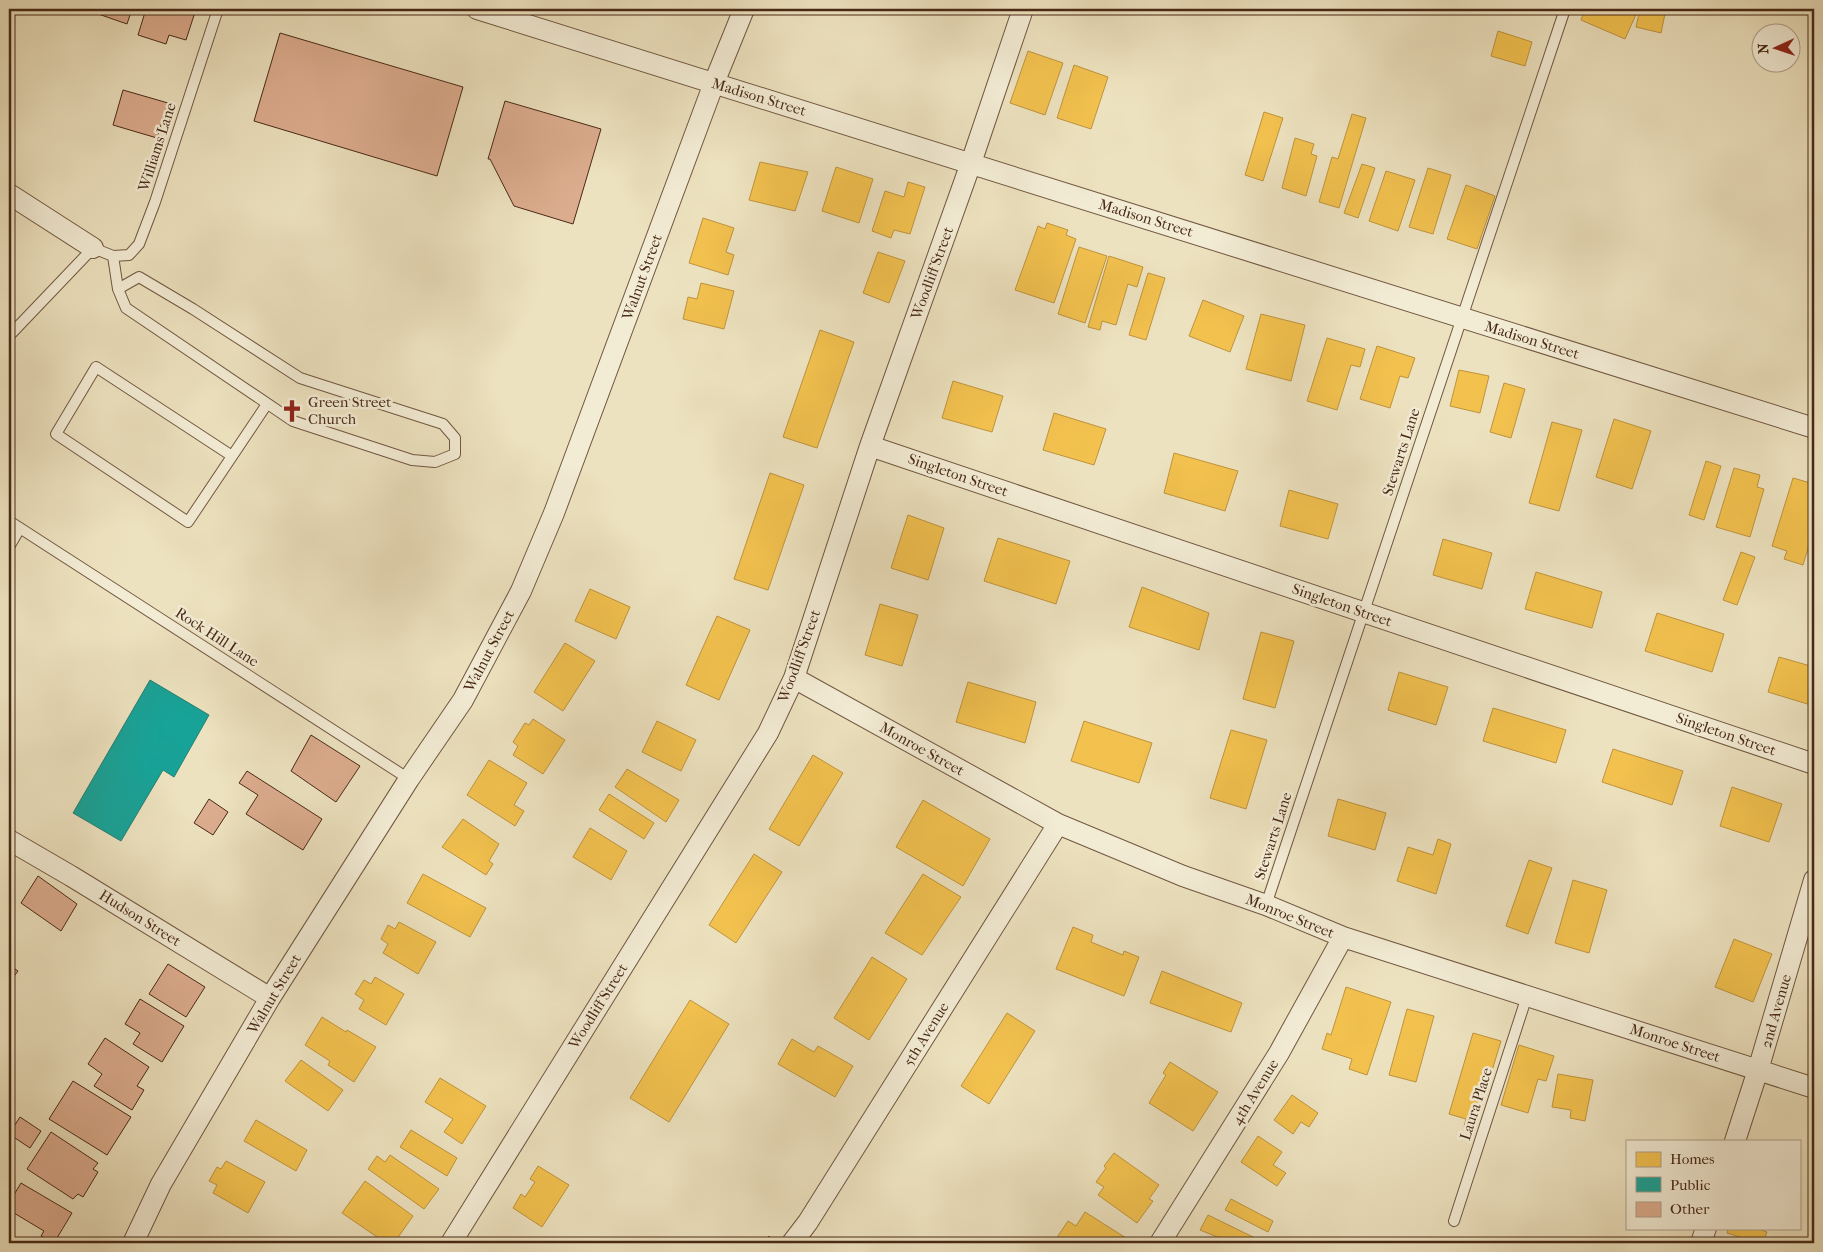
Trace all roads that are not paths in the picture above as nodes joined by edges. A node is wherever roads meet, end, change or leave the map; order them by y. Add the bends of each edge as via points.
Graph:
1 (218, 9) edge
2 (744, 9) edge
3 (1023, 9) edge
4 (1565, 9) edge
5 (484, 10) edge
6 (714, 83) junction
7 (971, 164) junction
8 (9, 194) edge
9 (93, 248) junction
10 (113, 256) junction
11 (118, 289) junction
12 (1462, 318) junction
13 (9, 336) edge
14 (268, 404) junction
15 (1814, 428) edge
16 (870, 446) junction
17 (232, 456) junction
18 (9, 521) edge
19 (20, 528) junction
20 (9, 547) edge
21 (1364, 612) junction
22 (794, 678) junction
23 (1814, 764) edge
24 (409, 779) junction
25 (1058, 824) junction
26 (9, 840) edge
27 (1814, 880) edge
28 (1266, 905) junction
29 (1342, 937) junction
30 (1526, 996) junction
31 (270, 998) junction
32 (1758, 1070) junction
33 (1814, 1088) edge
34 (1735, 1140) edge
35 (1454, 1221) dead end
36 (1705, 1230) edge
37 (133, 1243) edge
38 (451, 1243) edge
39 (792, 1243) edge
40 (1160, 1243) edge
41 (1701, 1243) edge

1 - 10 lane, Williams Lane via 139,244 129,255
2 - 6 street, Walnut Street
3 - 7 street, Woodliff Street
4 - 12 lane, Stewarts Lane
5 - 6 street, Madison Street
6 - 7 street, Madison Street
6 - 24 street, Walnut Street via 554,512 521,591 463,700
7 - 12 street, Madison Street
7 - 16 street, Woodliff Street
8 - 9 street
9 - 10 lane
9 - 13 lane
10 - 11 lane
11 - 14 lane via 126,308
11 - 14 lane via 139,276 300,378 443,424 455,438 455,454 435,462 412,460 293,421
12 - 15 street, Madison Street
12 - 21 lane, Stewarts Lane
14 - 17 lane
16 - 21 street, Singleton Street
16 - 22 street, Woodliff Street
17 - 17 lane via 188,522 56,434 96,367
18 - 19 lane, Rock Hill Lane
19 - 20 lane
19 - 24 lane, Rock Hill Lane
21 - 23 street, Singleton Street
21 - 28 lane, Stewarts Lane
22 - 25 street, Monroe Street
22 - 38 street, Woodliff Street via 768,733
24 - 31 street, Walnut Street
25 - 28 street, Monroe Street via 1183,876
25 - 39 street, 5th Avenue
26 - 31 street, Hudson Street
27 - 32 street, 2nd Avenue
28 - 29 street, Monroe Street
29 - 30 street, Monroe Street
29 - 40 street, 4th Avenue via 1279,1054
30 - 32 street, Monroe Street
30 - 35 lane, Laura Place
31 - 37 street, Walnut Street via 161,1184
32 - 33 street, Monroe Street
32 - 34 street, 2nd Avenue
36 - 41 street

